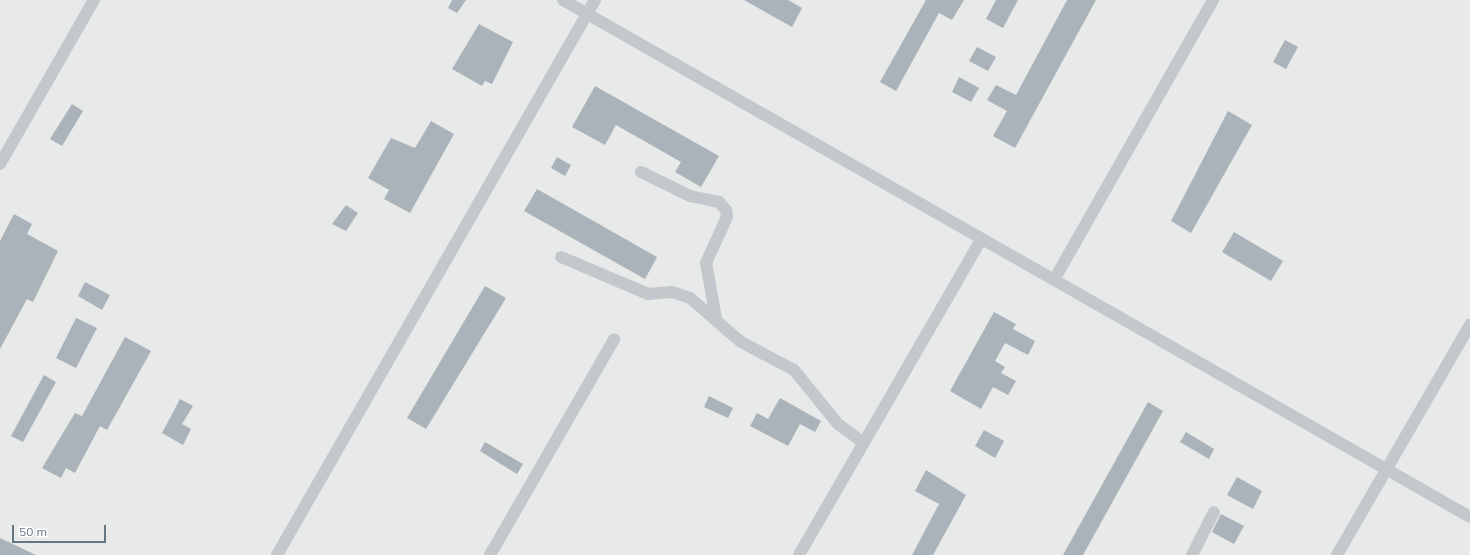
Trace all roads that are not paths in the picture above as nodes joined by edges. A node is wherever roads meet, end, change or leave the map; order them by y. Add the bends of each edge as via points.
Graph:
1 (94, 0) edge
2 (563, 0) edge
3 (595, 0) edge
4 (1213, 0) edge
5 (587, 14) junction
6 (0, 164) edge
7 (641, 172) dead end
8 (981, 240) junction
9 (561, 257) dead end
10 (1054, 280) junction
11 (716, 318) junction
12 (1470, 325) edge
13 (614, 339) dead end
14 (864, 443) junction
15 (1387, 468) junction
16 (1214, 512) dead end
17 (1470, 517) edge
18 (277, 555) edge
19 (490, 555) edge
20 (799, 555) edge
21 (1192, 555) edge
22 (1337, 555) edge

1 - 6 lane
2 - 5 lane
3 - 5 lane
4 - 10 lane
5 - 8 lane
5 - 18 lane
7 - 11 lane via 690,196 723,205 727,217 706,263
8 - 10 lane
8 - 14 lane
9 - 11 lane via 642,293 672,292 690,298
10 - 15 lane
11 - 14 lane via 740,342 794,370 838,424
12 - 15 lane
13 - 19 lane
14 - 20 lane
15 - 17 lane
15 - 22 lane
16 - 21 lane

